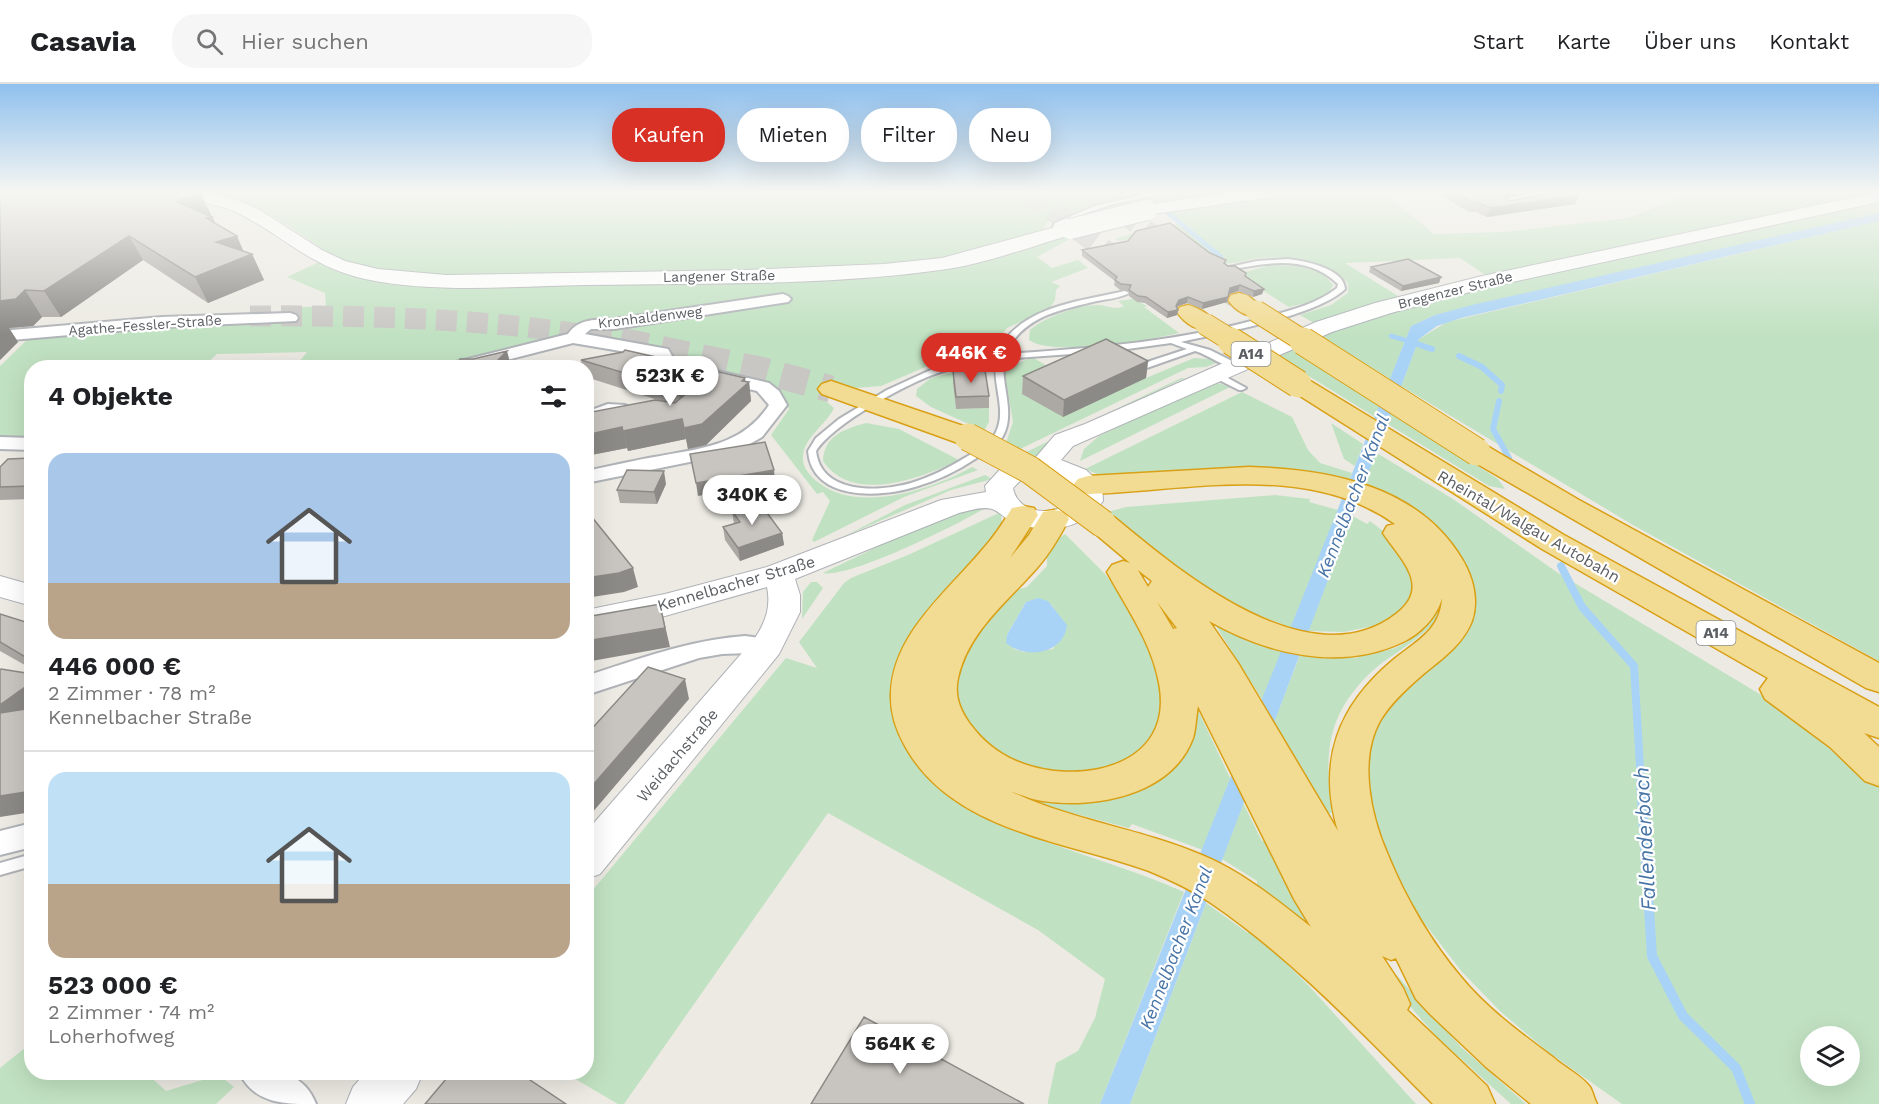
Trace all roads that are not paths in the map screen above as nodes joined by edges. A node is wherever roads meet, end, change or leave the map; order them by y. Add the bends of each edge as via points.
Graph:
1 (292, 240) edge
2 (1032, 240) edge
3 (1680, 240) edge
4 (1228, 268) edge
5 (1125, 293) edge
6 (783, 299) dead end
7 (1247, 305) tunnel mouth
8 (290, 318) dead end
9 (1197, 318) dead end
10 (0, 336) edge
11 (573, 338) junction
12 (1172, 341) junction
13 (1195, 349) junction
14 (1000, 357) junction
15 (486, 360) edge
16 (603, 361) edge
17 (594, 363) edge
18 (1138, 368) edge
19 (1223, 369) junction
20 (1242, 388) dead end
21 (831, 389) tunnel mouth
22 (883, 407) junction
23 (594, 411) edge
24 (630, 419) edge
25 (0, 443) edge
26 (24, 444) edge
27 (594, 476) edge
28 (1061, 503) junction
29 (1369, 505) junction
30 (1553, 542) junction
31 (1123, 572) junction
32 (778, 574) junction
33 (0, 586) edge
34 (24, 594) edge
35 (594, 619) edge
36 (767, 646) junction
37 (1879, 679) edge
38 (594, 683) edge
39 (1879, 724) edge
40 (1879, 770) edge
41 (1277, 794) junction
42 (24, 837) edge
43 (0, 843) edge
44 (594, 852) edge
45 (24, 862) edge
46 (0, 869) edge
47 (1447, 998) junction
48 (266, 1080) edge
49 (392, 1080) edge
50 (1452, 1087) edge
51 (298, 1104) edge
52 (370, 1104) edge
53 (1571, 1104) edge

1 - 2 main road, Langener Straße via 317,256 347,268 446,281 884,270 967,258
3 - 19 main road, Bregenzer Straße via 1482,282 1383,308 1324,327
4 - 12 lane via 1265,262 1302,264 1332,275 1341,289 1324,302 1292,312
5 - 14 lane via 1065,308 1025,324 1014,333
6 - 11 street, Kronhaldenweg via 614,324 589,324 580,327
7 - 37 highway, A14, bridge via 1477,452
8 - 10 street, Agathe-Fessler-Straße via 162,322
9 - 30 highway, Rheintal/Walgau Autobahn / A14, bridge
11 - 15 street, Kronhaldenweg
11 - 27 street via 662,353 664,364 722,381 763,387 778,405 759,432 724,452
12 - 13 lane
12 - 14 lane
13 - 18 lane
13 - 19 lane via 1207,352
14 - 22 lane via 938,370
14 - 22 lane via 996,374 1004,415 999,435 993,444 960,466 923,482 862,491 835,485 817,471 812,451 819,440 830,430
16 - 17 lane
19 - 20 lane
19 - 28 main road via 1094,429 1073,448
21 - 22 highway
22 - 28 highway via 962,441 1022,484
23 - 24 lane via 613,405 641,414
25 - 26 street
28 - 29 highway via 1261,489 1329,490
28 - 29 highway via 1228,616 1265,633 1304,643 1355,645 1384,638 1405,627 1423,610 1429,589 1414,549
28 - 31 highway
28 - 31 highway via 1035,549 973,619 946,657 939,678 940,705 949,728 972,755 1020,781 1066,789 1111,784 1148,766 1164,752 1180,721 1177,679 1164,645
28 - 32 main road, Kennelbacher Straße via 966,502
28 - 41 highway via 1181,607 1221,662
28 - 50 highway via 1006,543 938,622 915,657 909,692 914,725 932,757 974,792 1031,817 1190,869 1252,907 1339,979
29 - 47 highway via 1395,510 1428,536 1453,571 1458,590 1459,606 1451,630 1371,702 1358,727 1350,761 1354,810 1371,866 1405,935
30 - 39 highway, Rheintal/Walgau Autobahn / A14
30 - 40 highway via 1790,696
31 - 41 highway via 1163,616 1213,700
32 - 35 main road, Kennelbacher Straße
32 - 36 main road, Weidachstraße via 786,609
33 - 34 main road
36 - 38 street via 722,645
36 - 44 main road, Weidachstraße
41 - 47 highway via 1386,933
41 - 50 highway via 1309,885 1361,969
42 - 43 street
45 - 46 lane
47 - 53 highway via 1503,1050
48 - 51 street
49 - 52 main road

